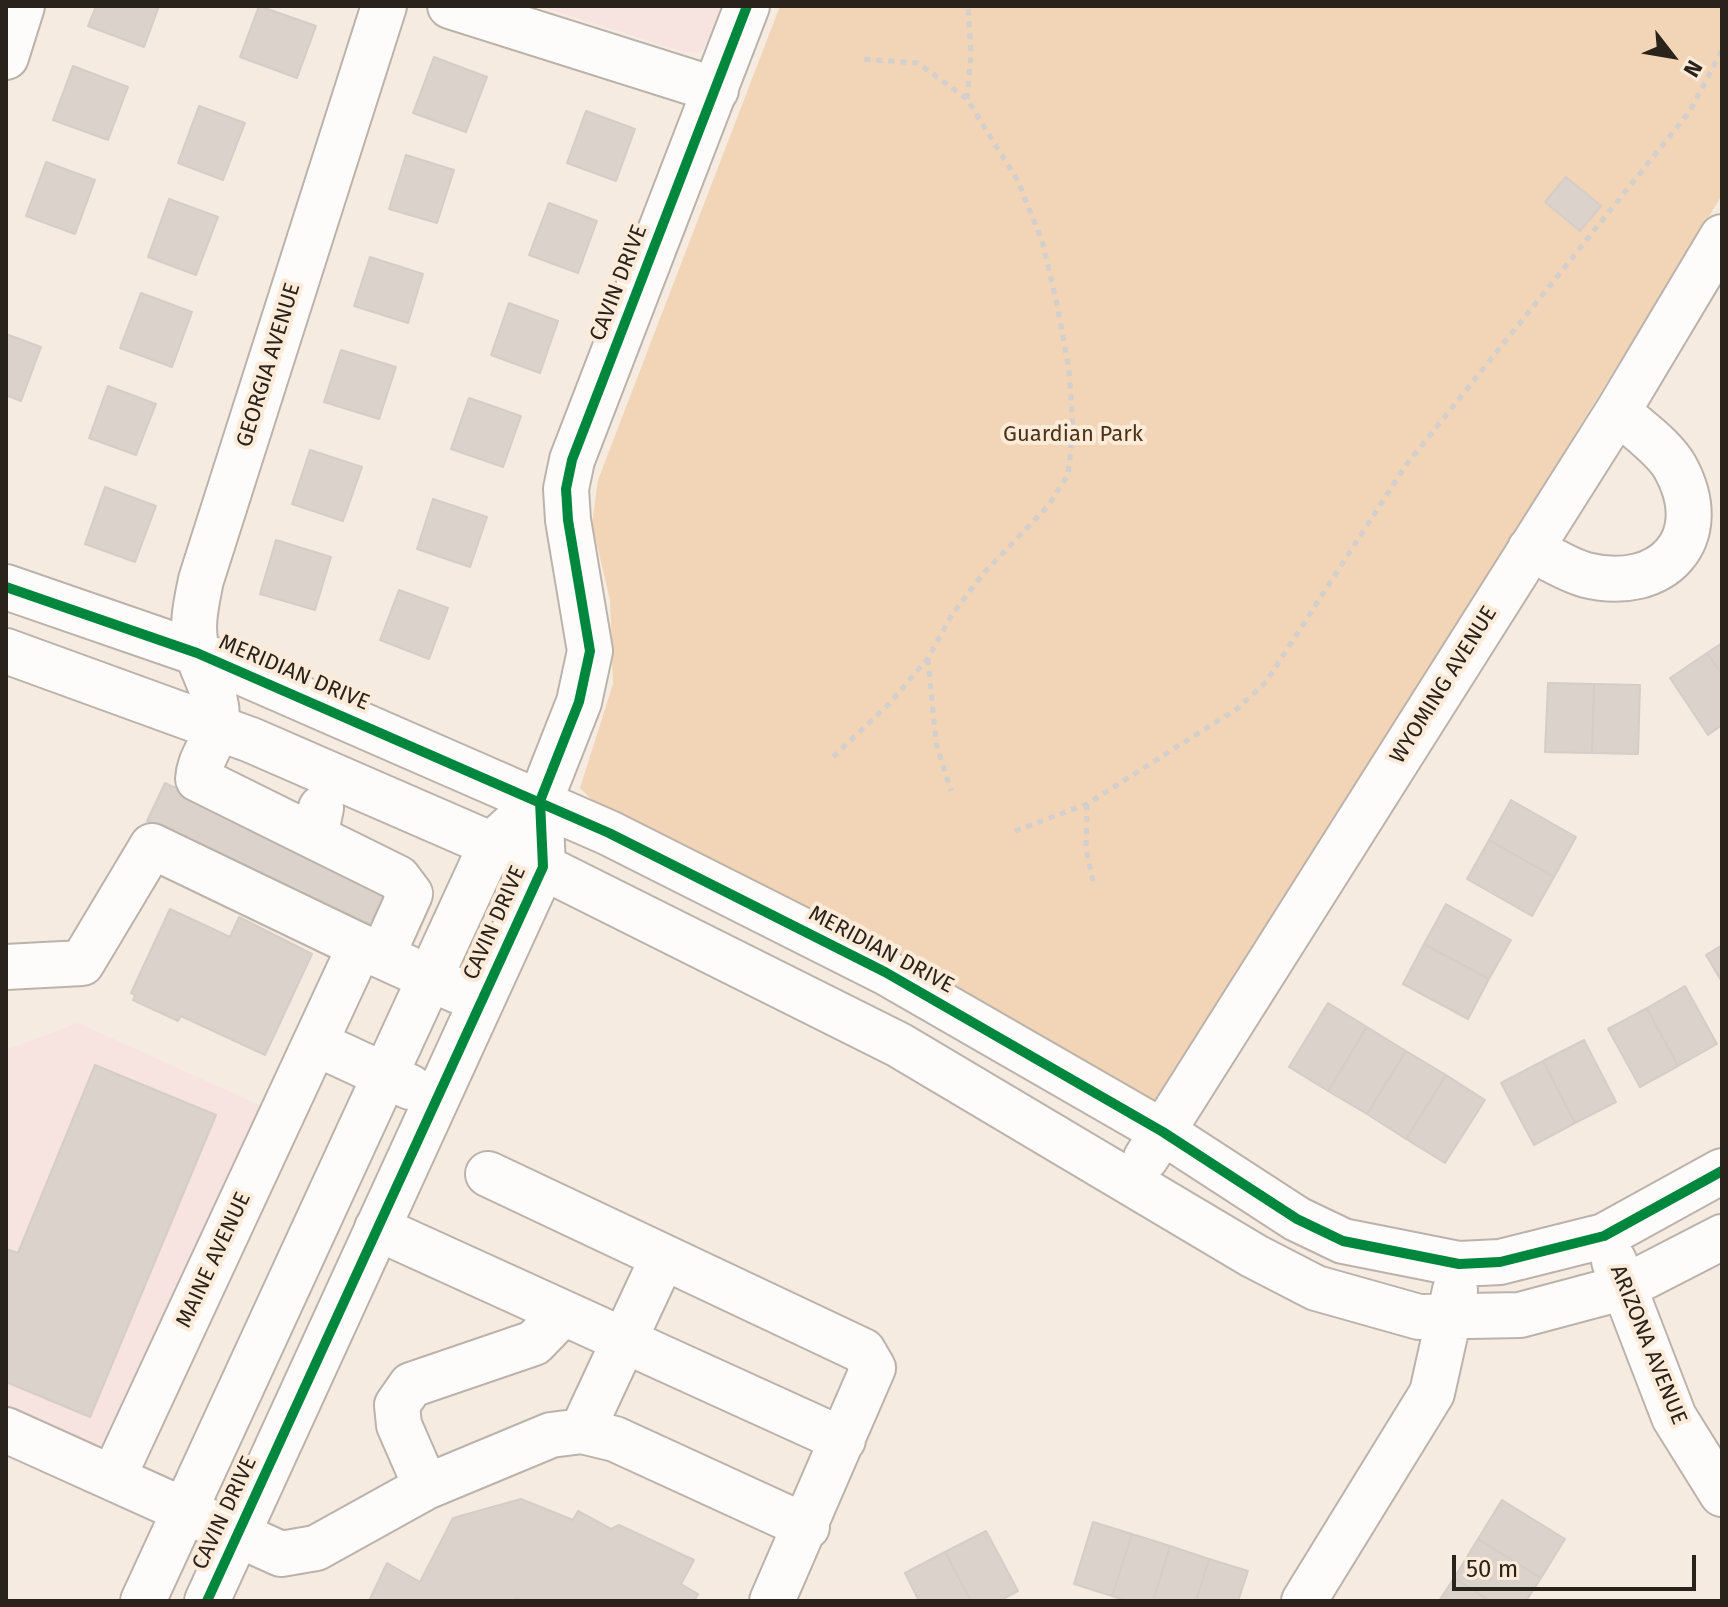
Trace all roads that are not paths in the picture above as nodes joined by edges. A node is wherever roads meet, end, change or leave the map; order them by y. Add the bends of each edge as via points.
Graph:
1 (22, 6) edge
2 (384, 6) edge
3 (450, 6) edge
4 (747, 6) edge
5 (6, 57) edge
6 (716, 90) junction
7 (1722, 237) edge
8 (1618, 411) junction
9 (1530, 549) junction
10 (6, 587) edge
11 (6, 651) edge
12 (197, 653) junction
13 (216, 727) junction
14 (335, 777) junction
15 (540, 801) junction
16 (315, 837) junction
17 (493, 843) junction
18 (543, 867) junction
19 (371, 951) junction
20 (6, 967) edge
21 (430, 978) junction
22 (481, 1003) junction
23 (315, 1043) junction
24 (384, 1075) junction
25 (437, 1100) junction
26 (1163, 1132) junction
27 (1722, 1171) edge
28 (488, 1174) dead end
29 (1130, 1183) junction
30 (377, 1228) junction
31 (1604, 1236) junction
32 (1722, 1237) edge
33 (663, 1257) junction
34 (1459, 1264) junction
35 (1625, 1287) junction
36 (563, 1313) junction
37 (1451, 1317) junction
38 (623, 1340) junction
39 (6, 1430) edge
40 (582, 1431) junction
41 (843, 1440) junction
42 (113, 1478) junction
43 (426, 1487) junction
44 (1722, 1494) edge
45 (184, 1509) junction
46 (807, 1527) junction
47 (237, 1534) junction
48 (143, 1601) edge
49 (207, 1601) edge
50 (772, 1601) edge
51 (1304, 1601) edge

1 - 5 street
2 - 12 street, GEORGIA AVENUE via 201,580 193,620
3 - 6 street
4 - 6 street, CAVIN DRIVE
6 - 15 street, CAVIN DRIVE via 572,460 566,489 568,520 590,651 579,702
7 - 8 street, WYOMING AVENUE
8 - 9 street, WYOMING AVENUE
8 - 9 street via 1674,465 1688,499 1687,538 1665,567 1629,578 1586,575
9 - 26 street, WYOMING AVENUE
10 - 12 street, MERIDIAN DRIVE
11 - 13 street
12 - 13 street, GEORGIA AVENUE via 213,690
12 - 15 street, MERIDIAN DRIVE
13 - 14 street
13 - 16 street via 198,779
14 - 16 street
14 - 17 street
15 - 17 street, CAVIN DRIVE
15 - 18 street, CAVIN DRIVE
15 - 26 street, MERIDIAN DRIVE via 885,972
16 - 19 street, MAINE AVENUE via 398,878 410,894
17 - 18 street
17 - 21 street, CAVIN DRIVE
18 - 22 street, CAVIN DRIVE
18 - 29 street via 899,1045
19 - 20 street via 152,846 82,963
19 - 21 street
19 - 23 street, MAINE AVENUE
21 - 22 street
21 - 24 street, CAVIN DRIVE
22 - 25 street, CAVIN DRIVE
23 - 24 street
23 - 42 street, MAINE AVENUE
24 - 25 street
24 - 45 street, CAVIN DRIVE
25 - 30 street, CAVIN DRIVE
26 - 29 street, WYOMING AVENUE
26 - 34 street, MERIDIAN DRIVE via 1297,1219 1343,1241
27 - 31 street, MERIDIAN DRIVE
28 - 33 street
29 - 37 street via 1316,1288 1419,1317
30 - 36 street
30 - 47 street, CAVIN DRIVE
31 - 34 street, MERIDIAN DRIVE via 1500,1262
31 - 35 street, ARIZONA AVENUE
32 - 35 street
33 - 38 street
33 - 41 street via 863,1351 873,1368
34 - 37 street
35 - 37 street via 1520,1315
35 - 44 street, ARIZONA AVENUE via 1674,1417
36 - 38 street
36 - 43 street via 534,1343 411,1385 397,1405 399,1425
37 - 51 street via 1432,1393
38 - 40 street
38 - 41 street
39 - 42 street
40 - 43 street via 551,1435
40 - 46 street via 615,1439
41 - 46 street
42 - 45 street
43 - 47 street via 316,1548 281,1554
45 - 47 street
45 - 48 street, CAVIN DRIVE
46 - 50 street
47 - 49 street, CAVIN DRIVE

